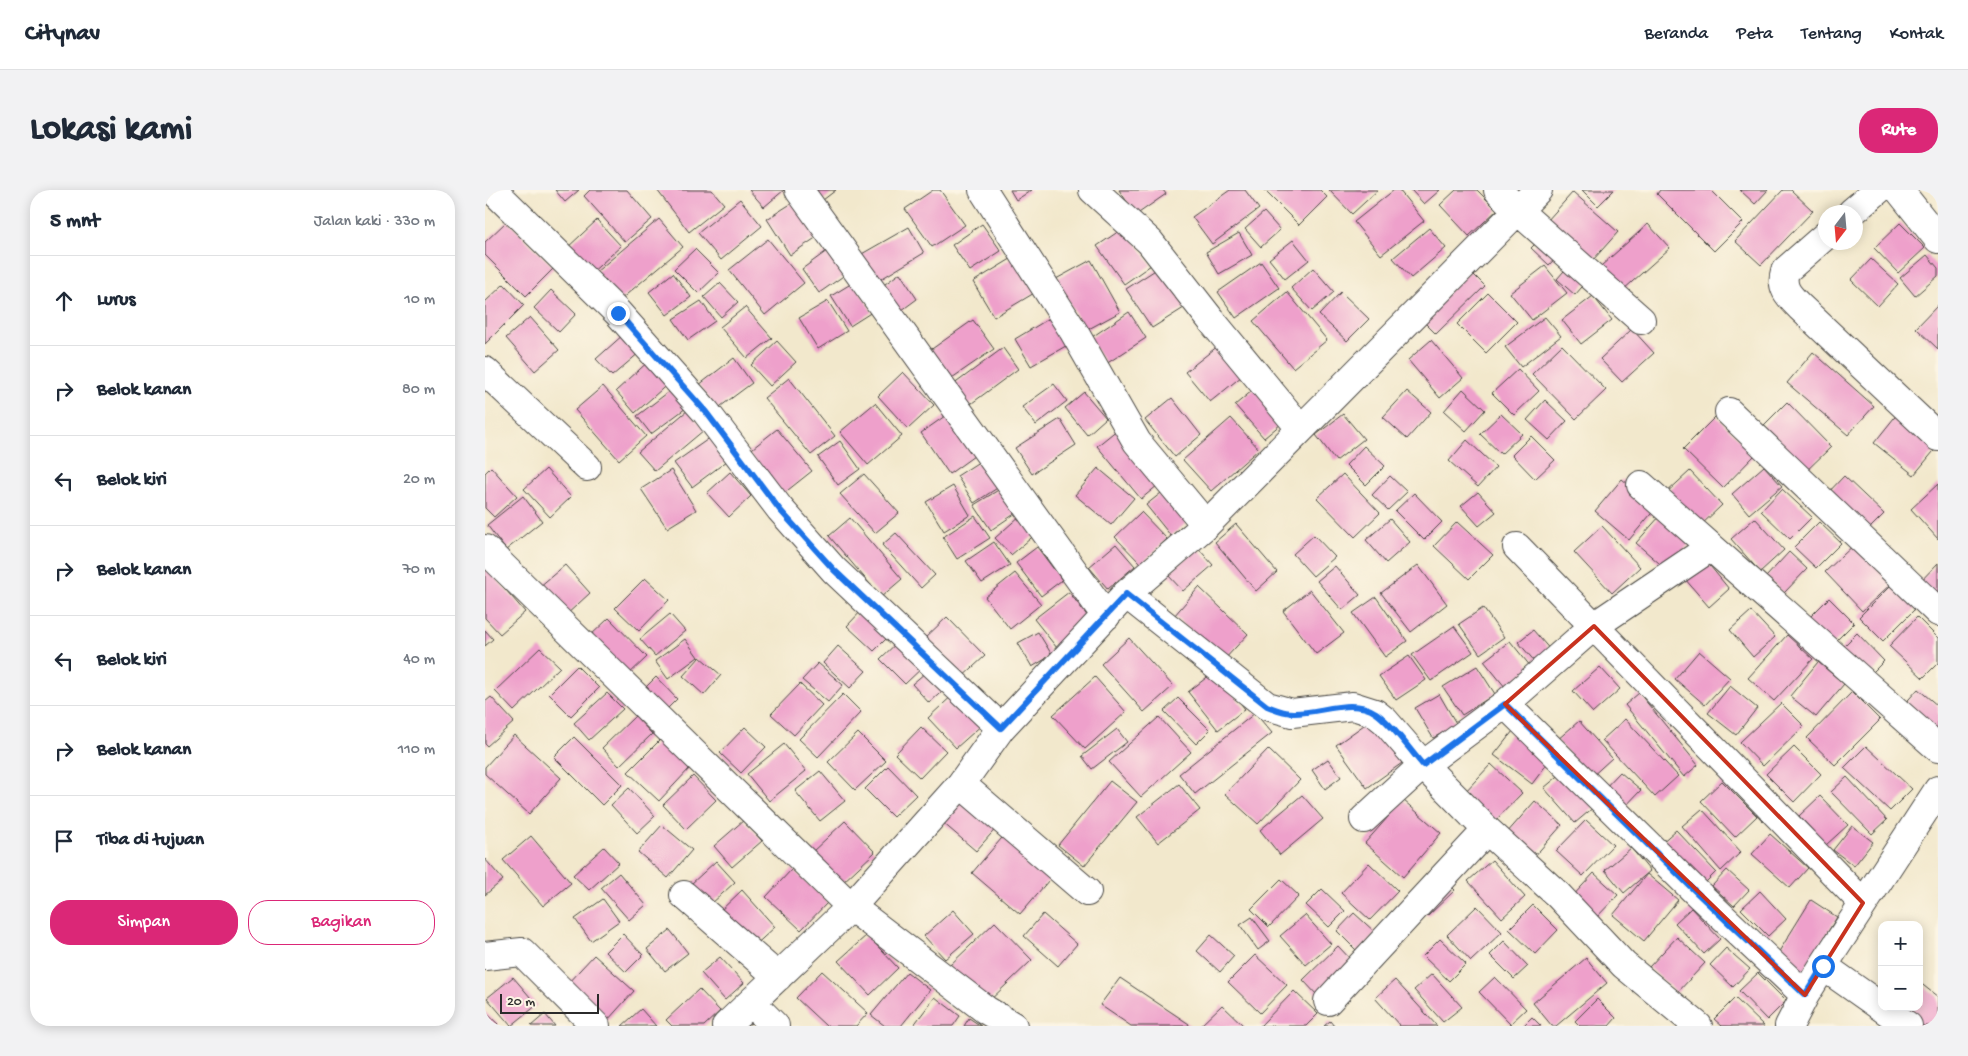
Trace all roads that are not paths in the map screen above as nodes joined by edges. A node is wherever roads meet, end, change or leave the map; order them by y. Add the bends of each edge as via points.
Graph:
1 (493, 190) edge
2 (799, 190) edge
3 (983, 190) edge
4 (1093, 190) edge
5 (1498, 190) edge
6 (1539, 190) edge
7 (1878, 190) edge
8 (1899, 190) edge
9 (1860, 205) edge
10 (1517, 210) junction
11 (1938, 239) edge
12 (1818, 242) edge
13 (1641, 320) dead end
14 (485, 371) edge
15 (1729, 412) dead end
16 (1301, 429) junction
17 (1938, 437) edge
18 (587, 467) dead end
19 (1641, 485) dead end
20 (1206, 525) junction
21 (1517, 547) dead end
22 (1711, 547) junction
23 (485, 549) edge
24 (1126, 594) junction
25 (1938, 612) edge
26 (1106, 616) junction
27 (1593, 626) junction
28 (1505, 704) junction
29 (1001, 728) junction
30 (1938, 748) edge
31 (1423, 765) junction
32 (961, 784) junction
33 (1938, 790) edge
34 (1364, 819) dead end
35 (1487, 830) junction
36 (1087, 892) dead end
37 (684, 895) dead end
38 (1863, 903) junction
39 (851, 907) junction
40 (485, 956) edge
41 (1823, 966) junction
42 (778, 977) junction
43 (1805, 995) junction
44 (1328, 1001) dead end
45 (751, 1003) junction
46 (596, 1026) edge
47 (726, 1026) edge
48 (775, 1026) edge
49 (1013, 1026) edge
50 (1698, 1026) edge
51 (1789, 1026) edge
52 (1909, 1026) edge

1 - 29 street via 618,313 706,412 780,510 834,570
2 - 26 street
3 - 20 street via 1074,332 1137,442
4 - 16 street via 1150,242
5 - 10 street
6 - 10 street
7 - 9 street
8 - 11 street
10 - 13 street
10 - 16 street
12 - 17 street via 1785,271 1783,286 1788,295
14 - 18 street
15 - 25 street
16 - 20 street
19 - 22 street
20 - 24 street
21 - 27 street
22 - 27 street
22 - 30 street
23 - 39 street
24 - 26 street
24 - 31 street via 1267,706 1292,714 1353,706 1365,708 1385,721
26 - 29 street
27 - 28 street
27 - 38 street
28 - 31 street
28 - 43 street
29 - 32 street
31 - 34 street
31 - 35 street
32 - 36 street
32 - 39 street
33 - 38 street
35 - 44 street
35 - 50 street via 1558,895 1624,965
37 - 42 street
38 - 41 street
39 - 42 street
39 - 49 street
40 - 46 street via 522,952
41 - 43 street
41 - 52 street
42 - 45 street
43 - 51 street
45 - 47 street
45 - 48 street

